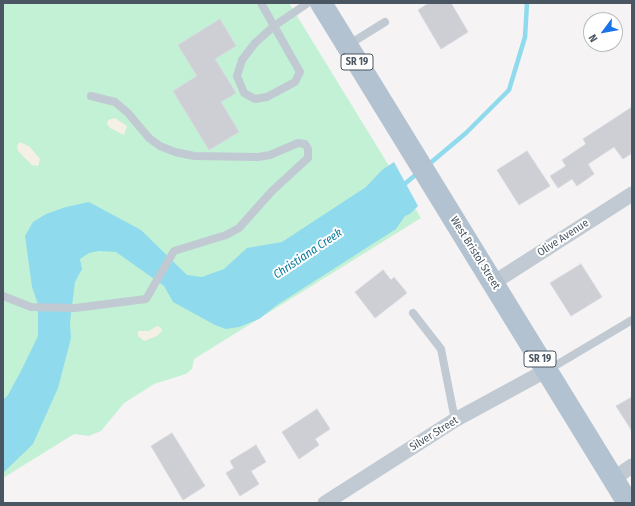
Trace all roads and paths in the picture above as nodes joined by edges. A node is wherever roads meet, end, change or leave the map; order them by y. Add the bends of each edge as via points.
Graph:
1 (261, 3) edge
2 (308, 3) edge
3 (321, 3) edge
4 (385, 22) dead end
5 (274, 26) junction
6 (347, 45) junction
7 (91, 96) dead end
8 (632, 194) edge
9 (493, 283) junction
10 (3, 296) edge
11 (413, 313) dead end
12 (632, 320) edge
13 (548, 370) junction
14 (456, 420) junction
15 (632, 466) edge
16 (613, 479) junction
17 (325, 503) edge
18 (628, 503) edge

1 - 5 lane
2 - 5 lane
3 - 6 main road, West Bristol Street / SR 19
4 - 6 lane
5 - 5 lane via 255,43 242,60 237,76 244,93 255,99 267,97 295,82 299,76 300,72
6 - 9 main road, West Bristol Street / SR 19
7 - 10 lane via 115,102 149,138 175,152 194,156 241,158 270,155 298,143 305,144 308,158 272,191 239,228 226,235 174,252 146,299 75,308 31,307
8 - 9 street, Olive Avenue
9 - 13 main road, West Bristol Street / SR 19
11 - 14 lane via 441,349
12 - 13 lane
13 - 14 street, Silver Street
13 - 16 main road, West Bristol Street / SR 19
14 - 17 street, Silver Street
15 - 16 street
16 - 18 main road, West Bristol Street / SR 19

